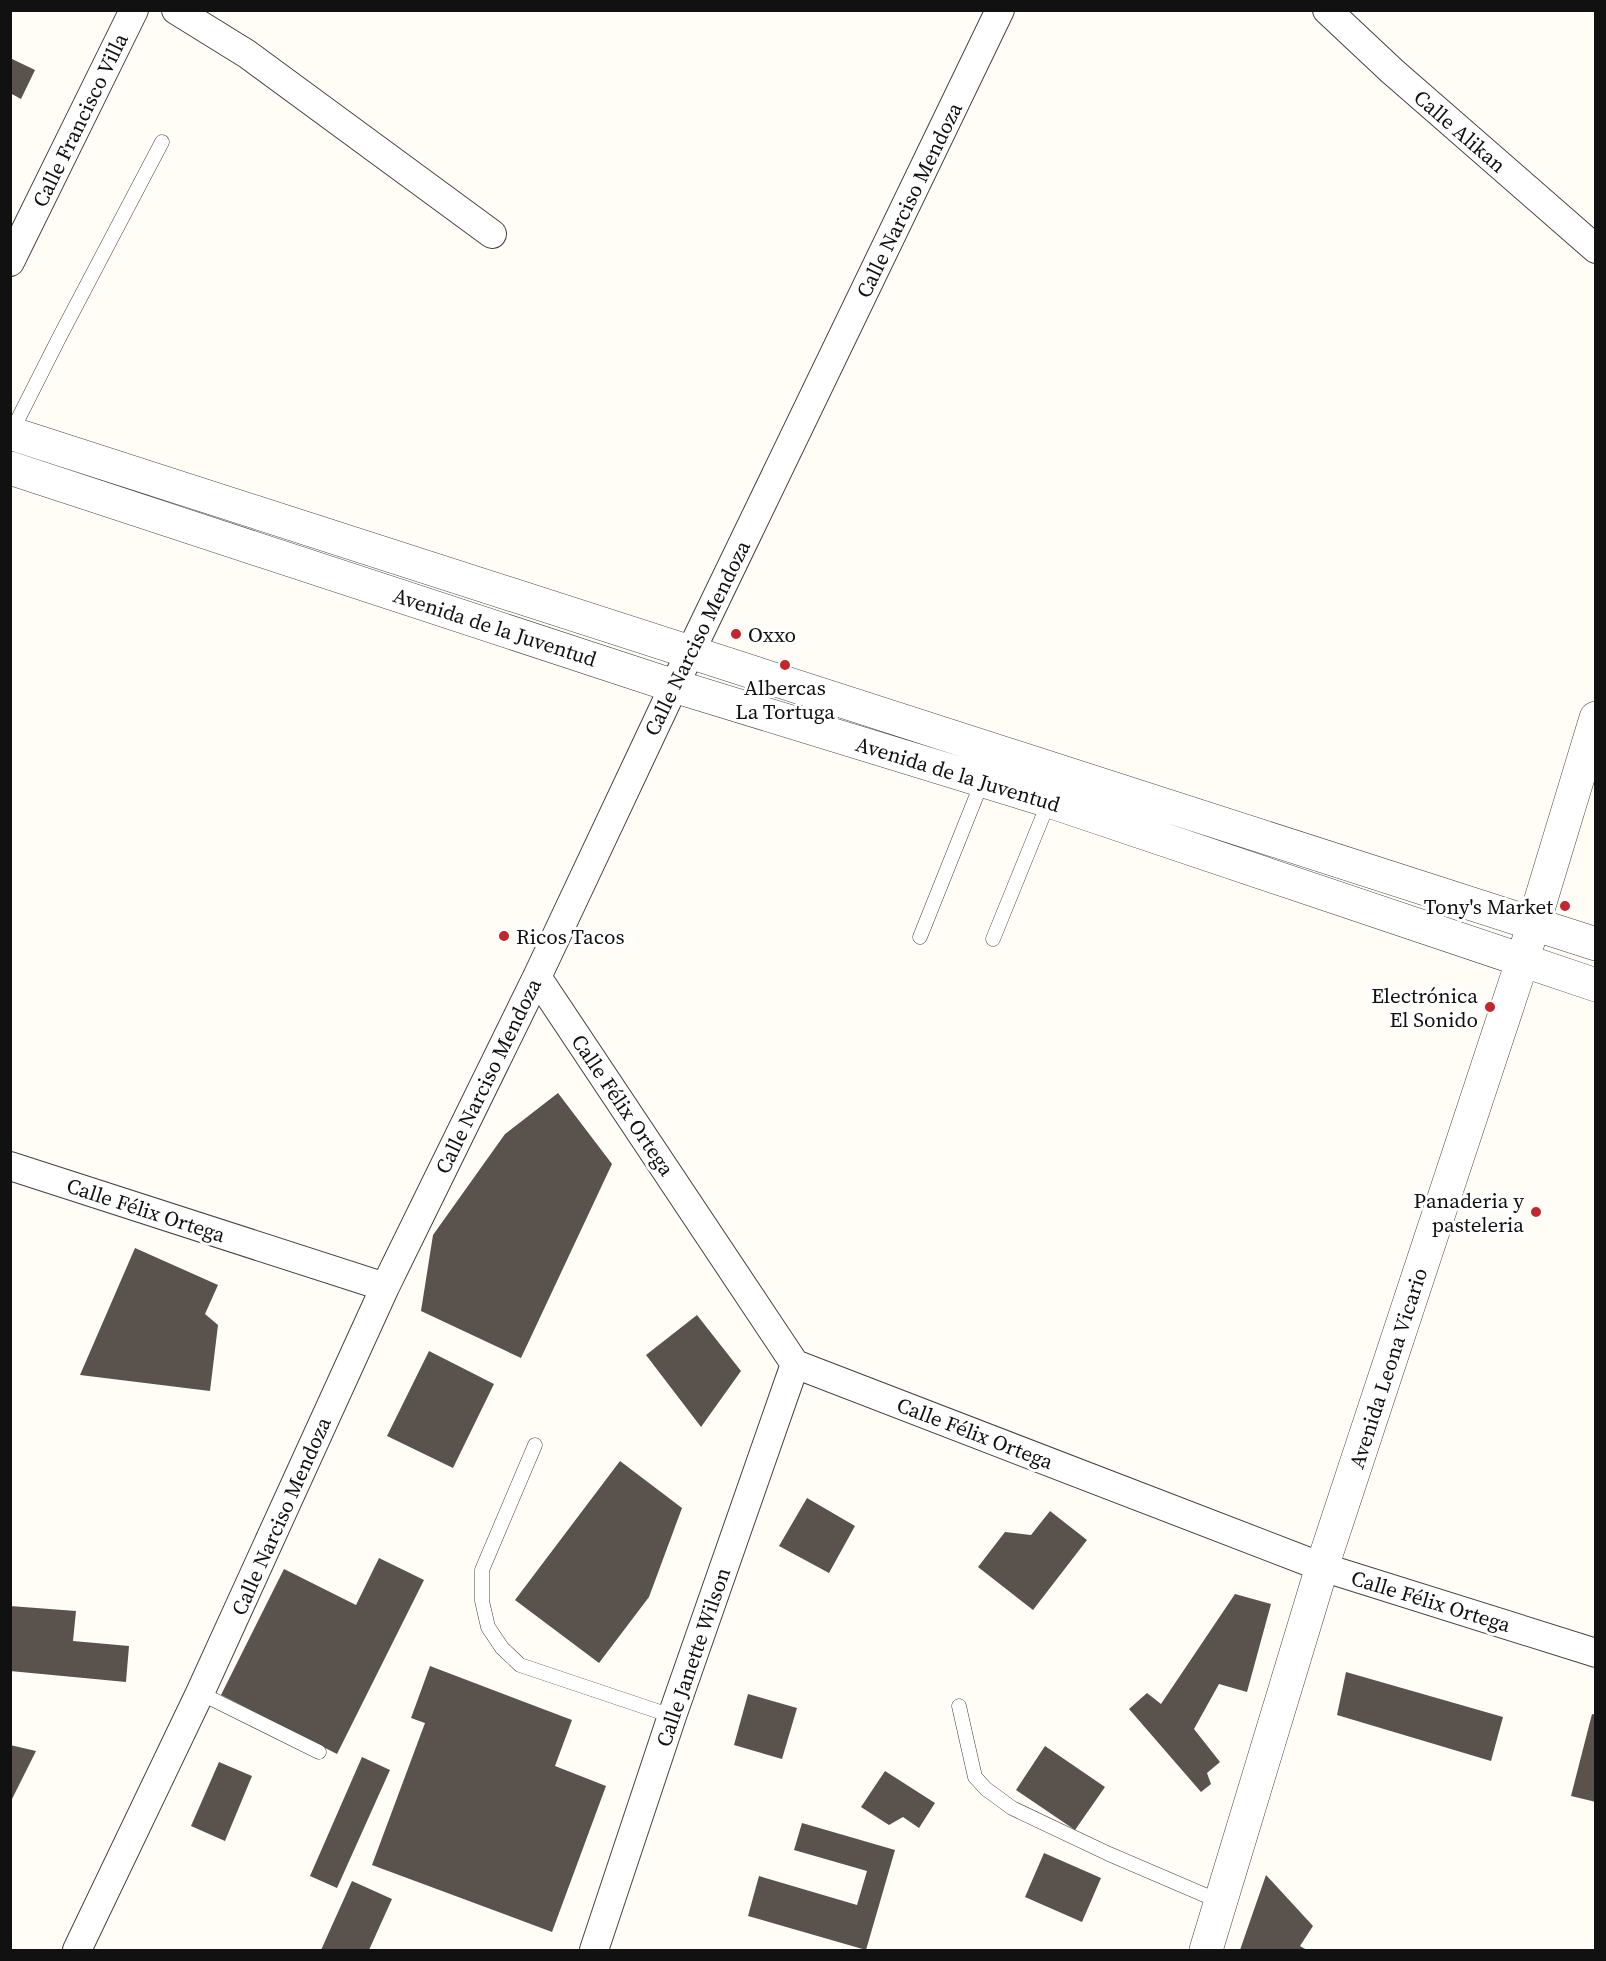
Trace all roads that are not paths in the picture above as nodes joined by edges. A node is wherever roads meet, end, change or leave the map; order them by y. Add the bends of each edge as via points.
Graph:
1 (134, 10) edge
2 (177, 10) edge
3 (1000, 10) edge
4 (1327, 10) edge
5 (162, 142) dead end
6 (492, 234) dead end
7 (1596, 249) edge
8 (10, 262) edge
9 (11, 433) edge
10 (10, 468) edge
11 (691, 651) junction
12 (674, 686) junction
13 (1596, 718) edge
14 (982, 782) junction
15 (1049, 801) junction
16 (1534, 924) junction
17 (920, 937) dead end
18 (993, 939) dead end
19 (1596, 944) edge
20 (1522, 962) junction
21 (537, 977) junction
22 (1596, 985) edge
23 (10, 1166) edge
24 (385, 1287) junction
25 (795, 1364) junction
26 (535, 1445) dead end
27 (1322, 1567) junction
28 (1596, 1653) edge
29 (200, 1693) junction
30 (959, 1706) dead end
31 (672, 1716) junction
32 (319, 1752) dead end
33 (1221, 1902) junction
34 (77, 1950) edge
35 (594, 1950) edge
36 (1206, 1950) edge

1 - 8 street, Calle Francisco Villa
2 - 6 street via 248,54
3 - 11 street, Calle Narciso Mendoza
4 - 7 street, Calle Alikan
5 - 9 lane
9 - 11 street, Avenida de la Juventud
10 - 12 street, Avenida de la Juventud
11 - 12 street, Calle Narciso Mendoza
11 - 16 street, Avenida de la Juventud
12 - 14 street, Avenida de la Juventud
12 - 21 street, Calle Narciso Mendoza
13 - 16 street, Avenida Leona Vicario
14 - 15 street, Avenida de la Juventud
14 - 17 lane
15 - 18 lane
15 - 20 street, Avenida de la Juventud
16 - 19 street, Avenida de la Juventud
16 - 20 street, Avenida Leona Vicario
20 - 22 street, Avenida de la Juventud
20 - 27 street, Avenida Leona Vicario
21 - 24 street, Calle Narciso Mendoza
21 - 25 street, Calle Félix Ortega
23 - 24 street, Calle Félix Ortega
24 - 29 street, Calle Narciso Mendoza
25 - 27 street, Calle Félix Ortega
25 - 31 street, Calle Janette Wilson
26 - 31 lane via 482,1570 482,1600 488,1627 520,1665
27 - 28 street, Calle Félix Ortega
27 - 33 street, Avenida Leona Vicario
29 - 32 lane
29 - 34 street, Calle Narciso Mendoza
30 - 33 lane via 975,1777 995,1796 1109,1854
31 - 35 street, Calle Janette Wilson
33 - 36 street, Avenida Leona Vicario

